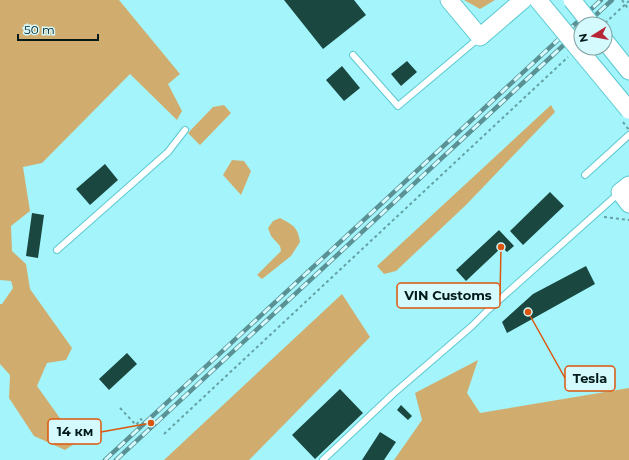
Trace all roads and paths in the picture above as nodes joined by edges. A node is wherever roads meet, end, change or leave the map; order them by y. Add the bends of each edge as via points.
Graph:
1 (449, 0) edge
2 (523, 0) edge
3 (538, 0) edge
4 (572, 0) edge
5 (622, 0) edge
6 (629, 1) edge
7 (625, 4) junction
8 (629, 10) edge
9 (585, 16) edge
10 (612, 16) edge
11 (480, 37) junction
12 (613, 51) edge
13 (353, 55) dead end
14 (570, 56) dead end
15 (629, 72) edge
16 (629, 110) edge
17 (185, 130) dead end
18 (629, 136) edge
19 (585, 174) dead end
20 (626, 194) edge
21 (595, 216) junction
22 (629, 220) edge
23 (57, 250) dead end
24 (120, 408) dead end
25 (142, 421) dead end
26 (164, 434) dead end
27 (323, 460) edge

1 - 11 main road
2 - 11 main road
3 - 16 main road, bridge
4 - 9 main road, bridge
5 - 7 path
6 - 7 path
7 - 8 path
7 - 10 path
11 - 13 lane via 398,106
12 - 15 main road
14 - 26 path
17 - 23 lane via 168,152
18 - 19 lane
20 - 21 lane
21 - 22 path
21 - 27 lane via 393,394
24 - 25 path via 136,425 141,419

